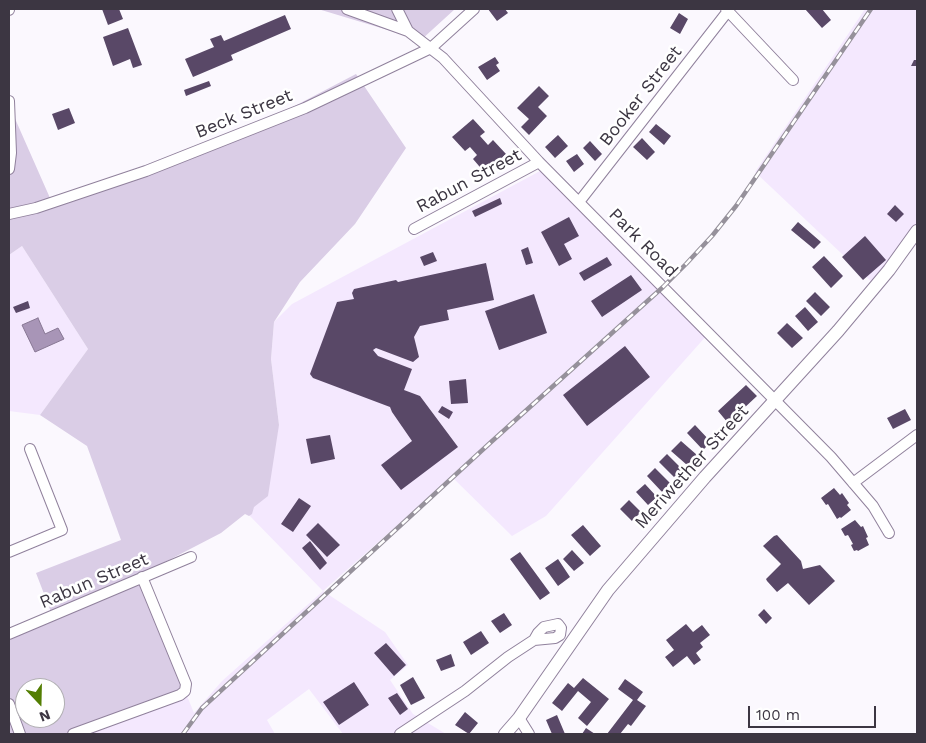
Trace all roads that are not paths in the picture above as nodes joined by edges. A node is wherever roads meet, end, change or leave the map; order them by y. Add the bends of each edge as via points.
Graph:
1 (348, 9) edge
2 (397, 9) edge
3 (474, 9) edge
4 (727, 10) edge
5 (408, 31) junction
6 (431, 48) junction
7 (793, 80) dead end
8 (9, 101) edge
9 (539, 162) junction
10 (9, 169) edge
11 (579, 202) junction
12 (9, 214) edge
13 (414, 229) dead end
14 (917, 231) edge
15 (774, 401) junction
16 (917, 436) edge
17 (30, 449) dead end
18 (853, 483) junction
19 (888, 533) dead end
20 (9, 552) edge
21 (192, 557) dead end
22 (142, 577) junction
23 (9, 634) edge
24 (534, 640) dead end
25 (9, 704) edge
26 (519, 718) junction
27 (20, 734) edge
28 (73, 734) edge
29 (400, 734) edge
30 (504, 734) edge
31 (529, 734) edge

1 - 5 street, Park Road
2 - 5 street
3 - 6 street, Beck Street
4 - 7 street
4 - 11 street, Booker Street
5 - 6 street, Park Road
6 - 9 street, Park Road
6 - 12 street, Beck Street via 305,108 146,171
8 - 10 street
9 - 11 street, Park Road
9 - 13 street, Rabun Street
11 - 15 street, Park Road
14 - 15 street, Meriwether Street via 838,331
15 - 18 street, Park Road via 821,446
15 - 26 street, Meriwether Street via 608,590
16 - 18 street
17 - 20 street via 62,530
18 - 19 street, Park Road
21 - 22 street, Rabun Street
22 - 23 street, Rabun Street
22 - 28 street via 186,684 185,691
24 - 29 street
25 - 27 street
26 - 30 street, Meriwether Street
26 - 31 street

